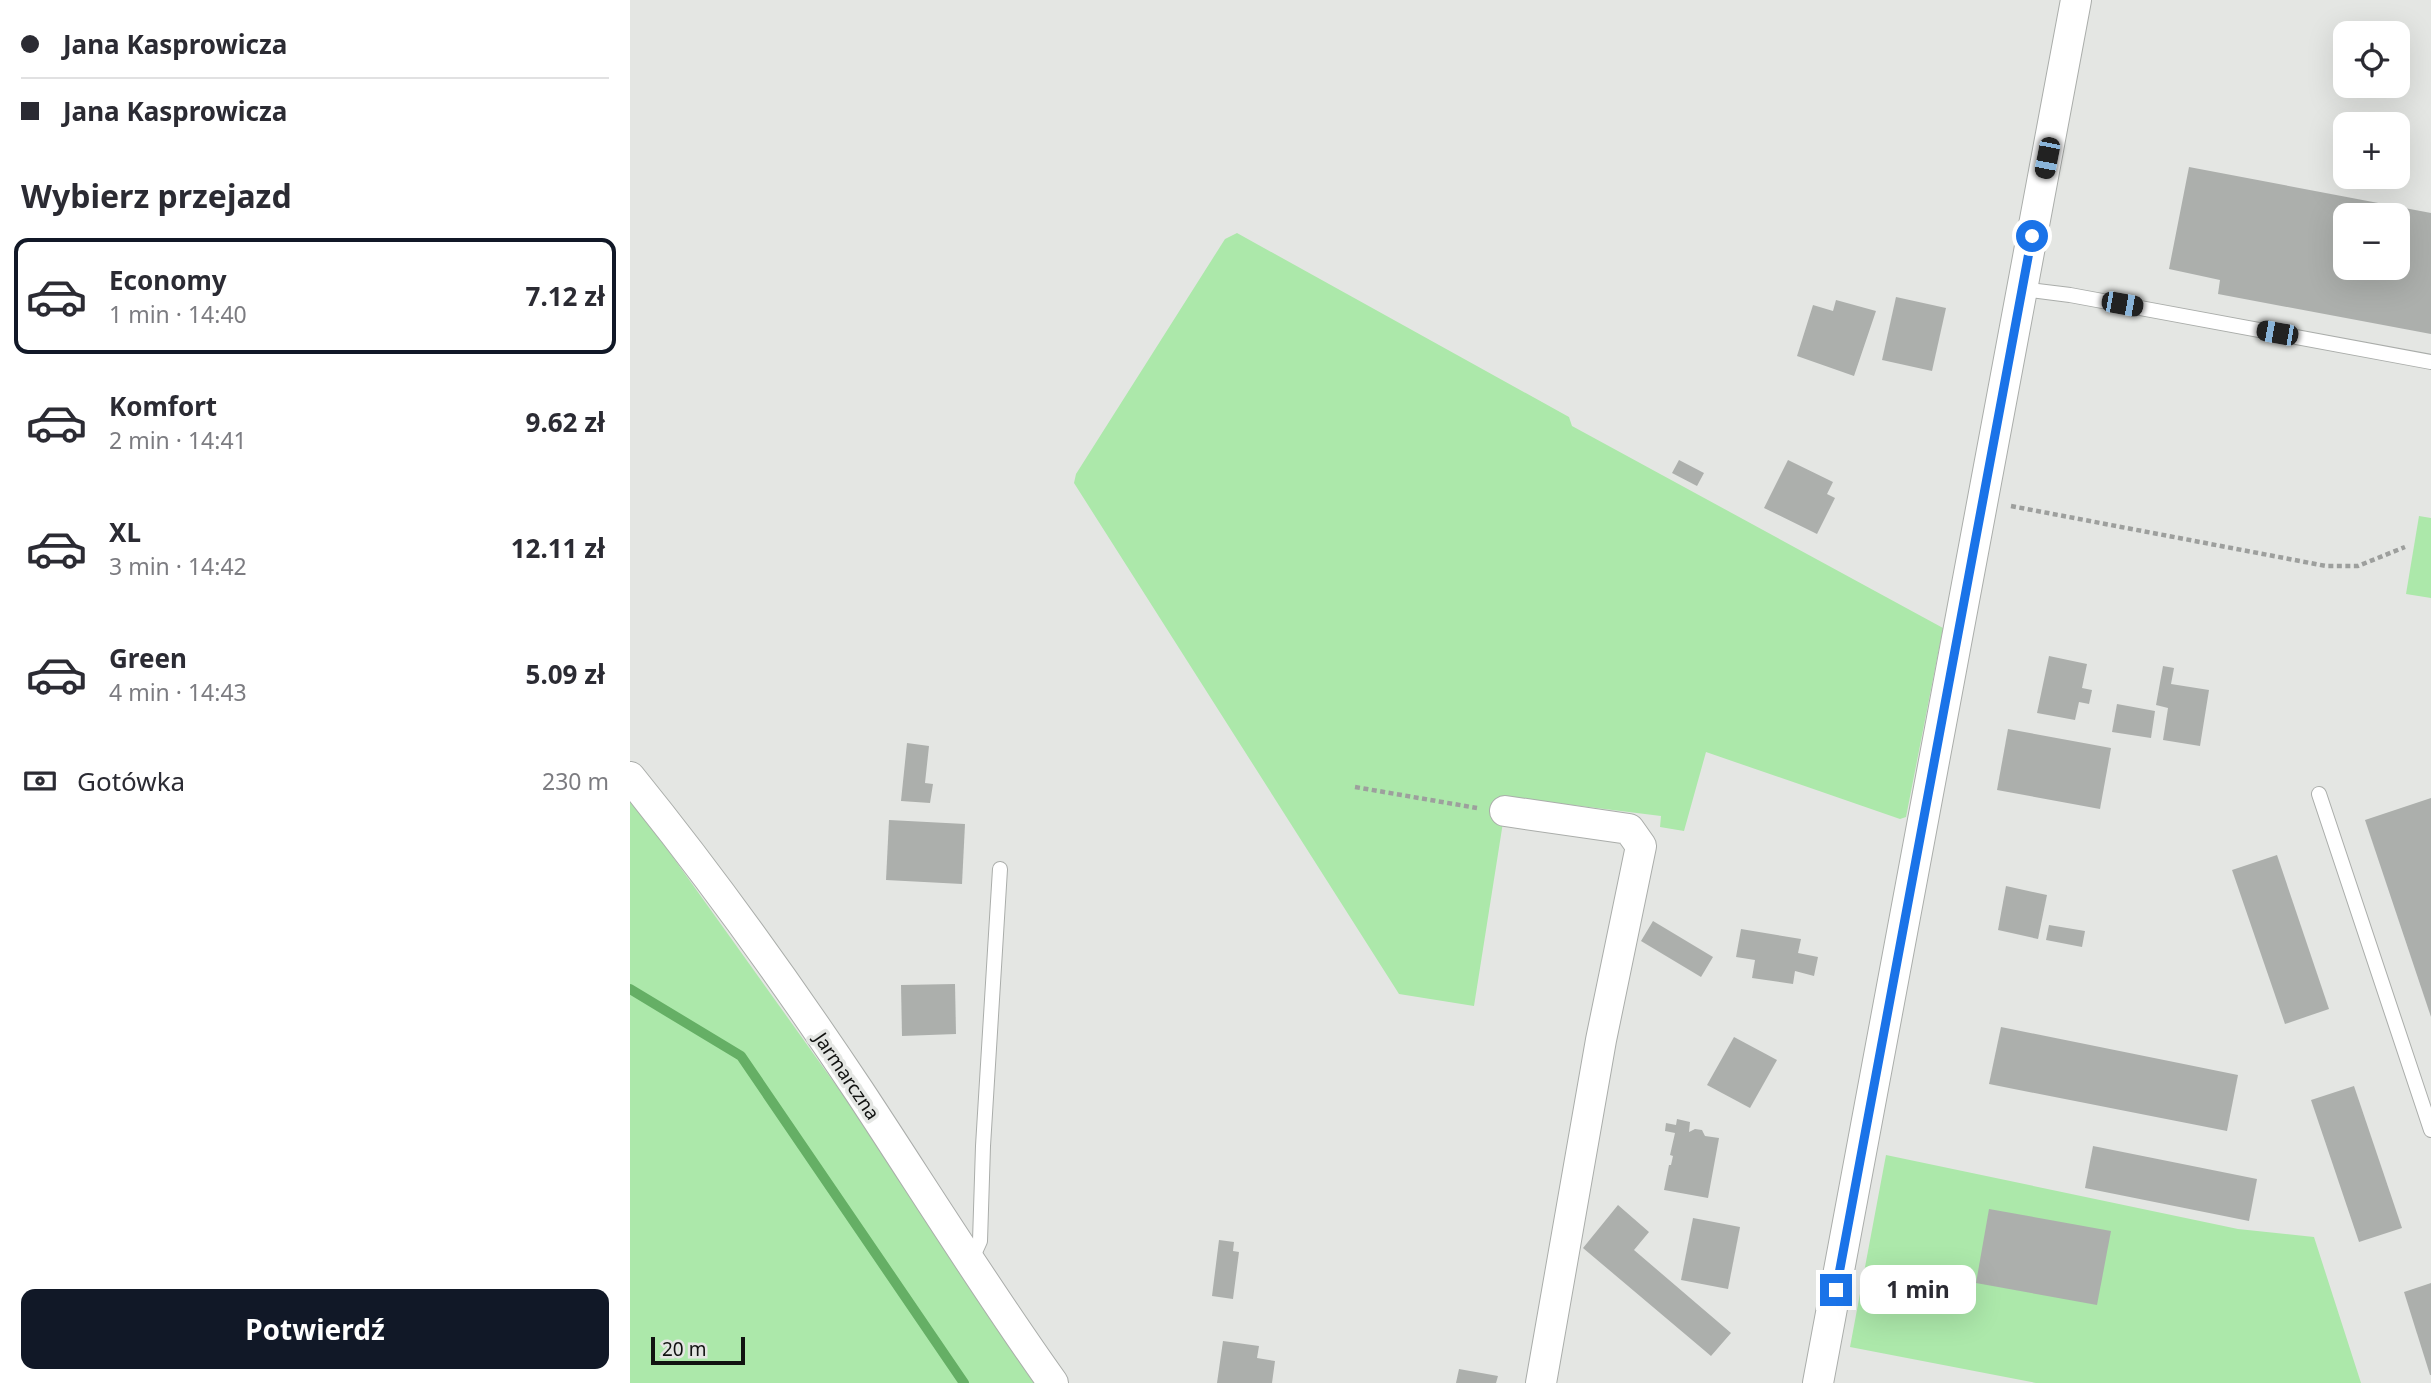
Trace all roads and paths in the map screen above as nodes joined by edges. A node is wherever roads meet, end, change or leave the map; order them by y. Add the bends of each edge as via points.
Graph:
1 (2076, 0) edge
2 (2022, 289) junction
3 (2431, 362) edge
4 (1983, 501) junction
5 (2405, 547) dead end
6 (630, 776) edge
7 (1355, 787) dead end
8 (2319, 794) dead end
9 (1505, 811) joint
10 (1000, 869) dead end
11 (2431, 1130) edge
12 (966, 1256) junction
13 (1054, 1383) edge
14 (1541, 1383) edge
15 (1818, 1383) edge

1 - 2 street
2 - 3 lane
2 - 4 street
4 - 5 path via 2326,566 2358,566
4 - 15 street
6 - 12 street, Jarmarczna via 787,987
7 - 9 path
8 - 11 lane
9 - 14 street via 1629,829 1641,846 1601,1040
10 - 12 lane via 980,1241 975,1252
12 - 13 street, Jarmarczna

